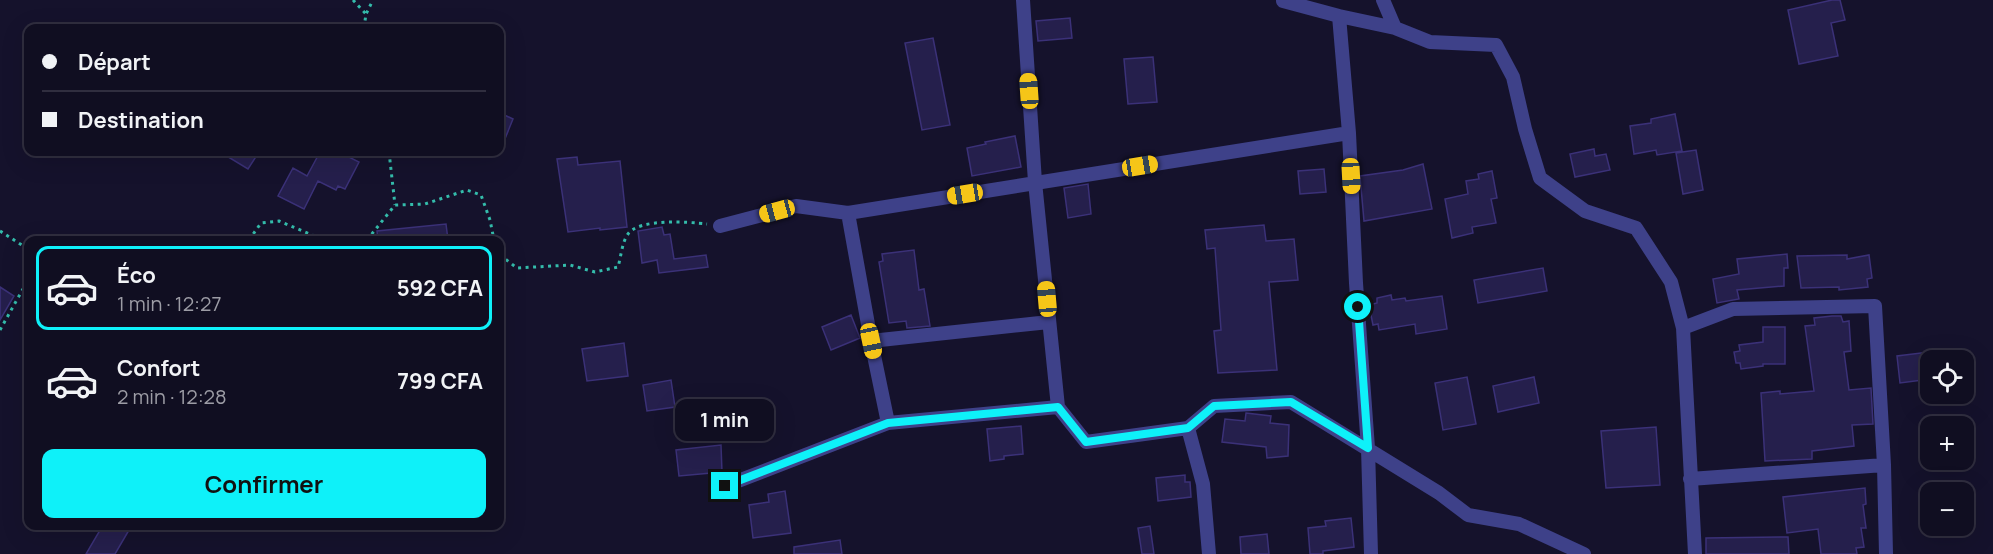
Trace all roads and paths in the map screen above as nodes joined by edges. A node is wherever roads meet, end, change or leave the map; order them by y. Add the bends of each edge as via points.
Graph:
1 (353, 0) edge
2 (373, 0) edge
3 (1023, 0) edge
4 (1283, 0) edge
5 (1383, 0) edge
6 (366, 14) junction
7 (1339, 16) junction
8 (365, 24) edge
9 (1395, 28) junction
10 (1349, 133) junction
11 (389, 156) edge
12 (1035, 182) junction
13 (395, 206) junction
14 (848, 213) junction
15 (720, 226) joint
16 (0, 231) edge
17 (252, 236) edge
18 (315, 236) edge
19 (370, 236) edge
20 (493, 236) edge
21 (24, 246) edge
22 (504, 258) edge
23 (24, 287) edge
24 (1049, 322) junction
25 (1683, 328) junction
26 (0, 330) edge
27 (871, 341) junction
28 (1058, 407) junction
29 (888, 423) junction
30 (1188, 428) junction
31 (1368, 448) junction
32 (1884, 465) junction
33 (1690, 479) junction
34 (725, 486) dead end
35 (1209, 554) edge
36 (1371, 554) edge
37 (1584, 554) edge
38 (1695, 554) edge
39 (1886, 554) edge

1 - 6 path
2 - 6 path
3 - 12 street
4 - 7 street
5 - 9 street
6 - 8 path
7 - 9 street
7 - 10 street
9 - 25 street via 1430,42 1496,45 1513,77 1540,178 1585,212 1636,228 1671,282
10 - 12 street
10 - 31 street
11 - 13 path
12 - 14 street
12 - 24 street
13 - 19 path
13 - 20 path via 425,204 467,190 481,195
14 - 15 street via 796,206
14 - 27 street
15 - 22 path via 683,222 638,226 627,234 618,267 595,272 570,265 518,268
16 - 21 path
17 - 18 path via 261,223 279,221
23 - 26 path
24 - 27 street
24 - 28 street
25 - 32 street via 1733,309 1875,306
25 - 33 street
27 - 29 street
28 - 29 street
28 - 30 street via 1086,442
29 - 34 street
30 - 31 street via 1214,406 1291,402
30 - 35 street via 1203,483
31 - 36 street
31 - 37 street via 1468,515 1519,524
32 - 33 street
32 - 39 street
33 - 38 street

